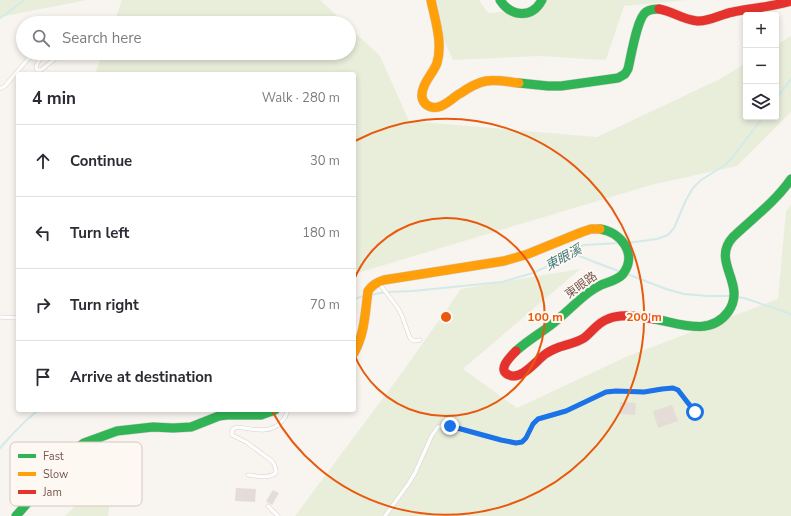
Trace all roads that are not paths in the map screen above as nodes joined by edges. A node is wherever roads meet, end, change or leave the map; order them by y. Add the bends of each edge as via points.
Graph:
1 (430, 0) edge
2 (500, 0) edge
3 (542, 0) edge
4 (791, 1) edge
5 (28, 60) edge
6 (39, 60) edge
7 (53, 60) edge
8 (17, 72) edge
9 (16, 73) edge
10 (0, 88) edge
11 (791, 179) edge
12 (378, 282) junction
13 (0, 317) edge
14 (16, 318) edge
15 (420, 340) dead end
16 (356, 349) edge
17 (269, 412) edge
18 (287, 412) edge
19 (695, 412) dead end
20 (86, 442) edge
21 (248, 475) dead end
22 (25, 506) edge
23 (268, 506) dead end
24 (16, 516) edge
25 (278, 516) edge
26 (385, 516) edge

1 - 4 street via 439,54 422,95 423,101 429,106 436,107 486,81 566,86 618,78 628,69 642,16 653,9 669,11 699,21
2 - 3 street via 507,9 525,14 535,10
5 - 8 lane
6 - 7 lane via 36,66 39,71
9 - 10 lane
11 - 12 street, 東眼路 via 786,188 726,245 724,254 735,294 731,309 720,321 711,326 694,326 630,316 612,317 584,337 546,353 520,375 508,376 504,372 505,364 513,354 589,292 622,275 629,260 629,252 620,238 612,232 590,229 510,260
12 - 15 lane via 398,308 410,338
12 - 16 street via 368,291 365,324
13 - 14 lane
17 - 20 street via 261,415 227,414 191,427 118,431
18 - 21 lane via 283,421 275,427 265,430 237,427 233,429 232,435 272,461 276,468 276,473 272,476
19 - 26 lane via 678,390 673,388 644,392 616,391 606,392 566,411 538,419 522,442 506,441 450,426 438,427 415,473
22 - 24 street
23 - 25 lane

